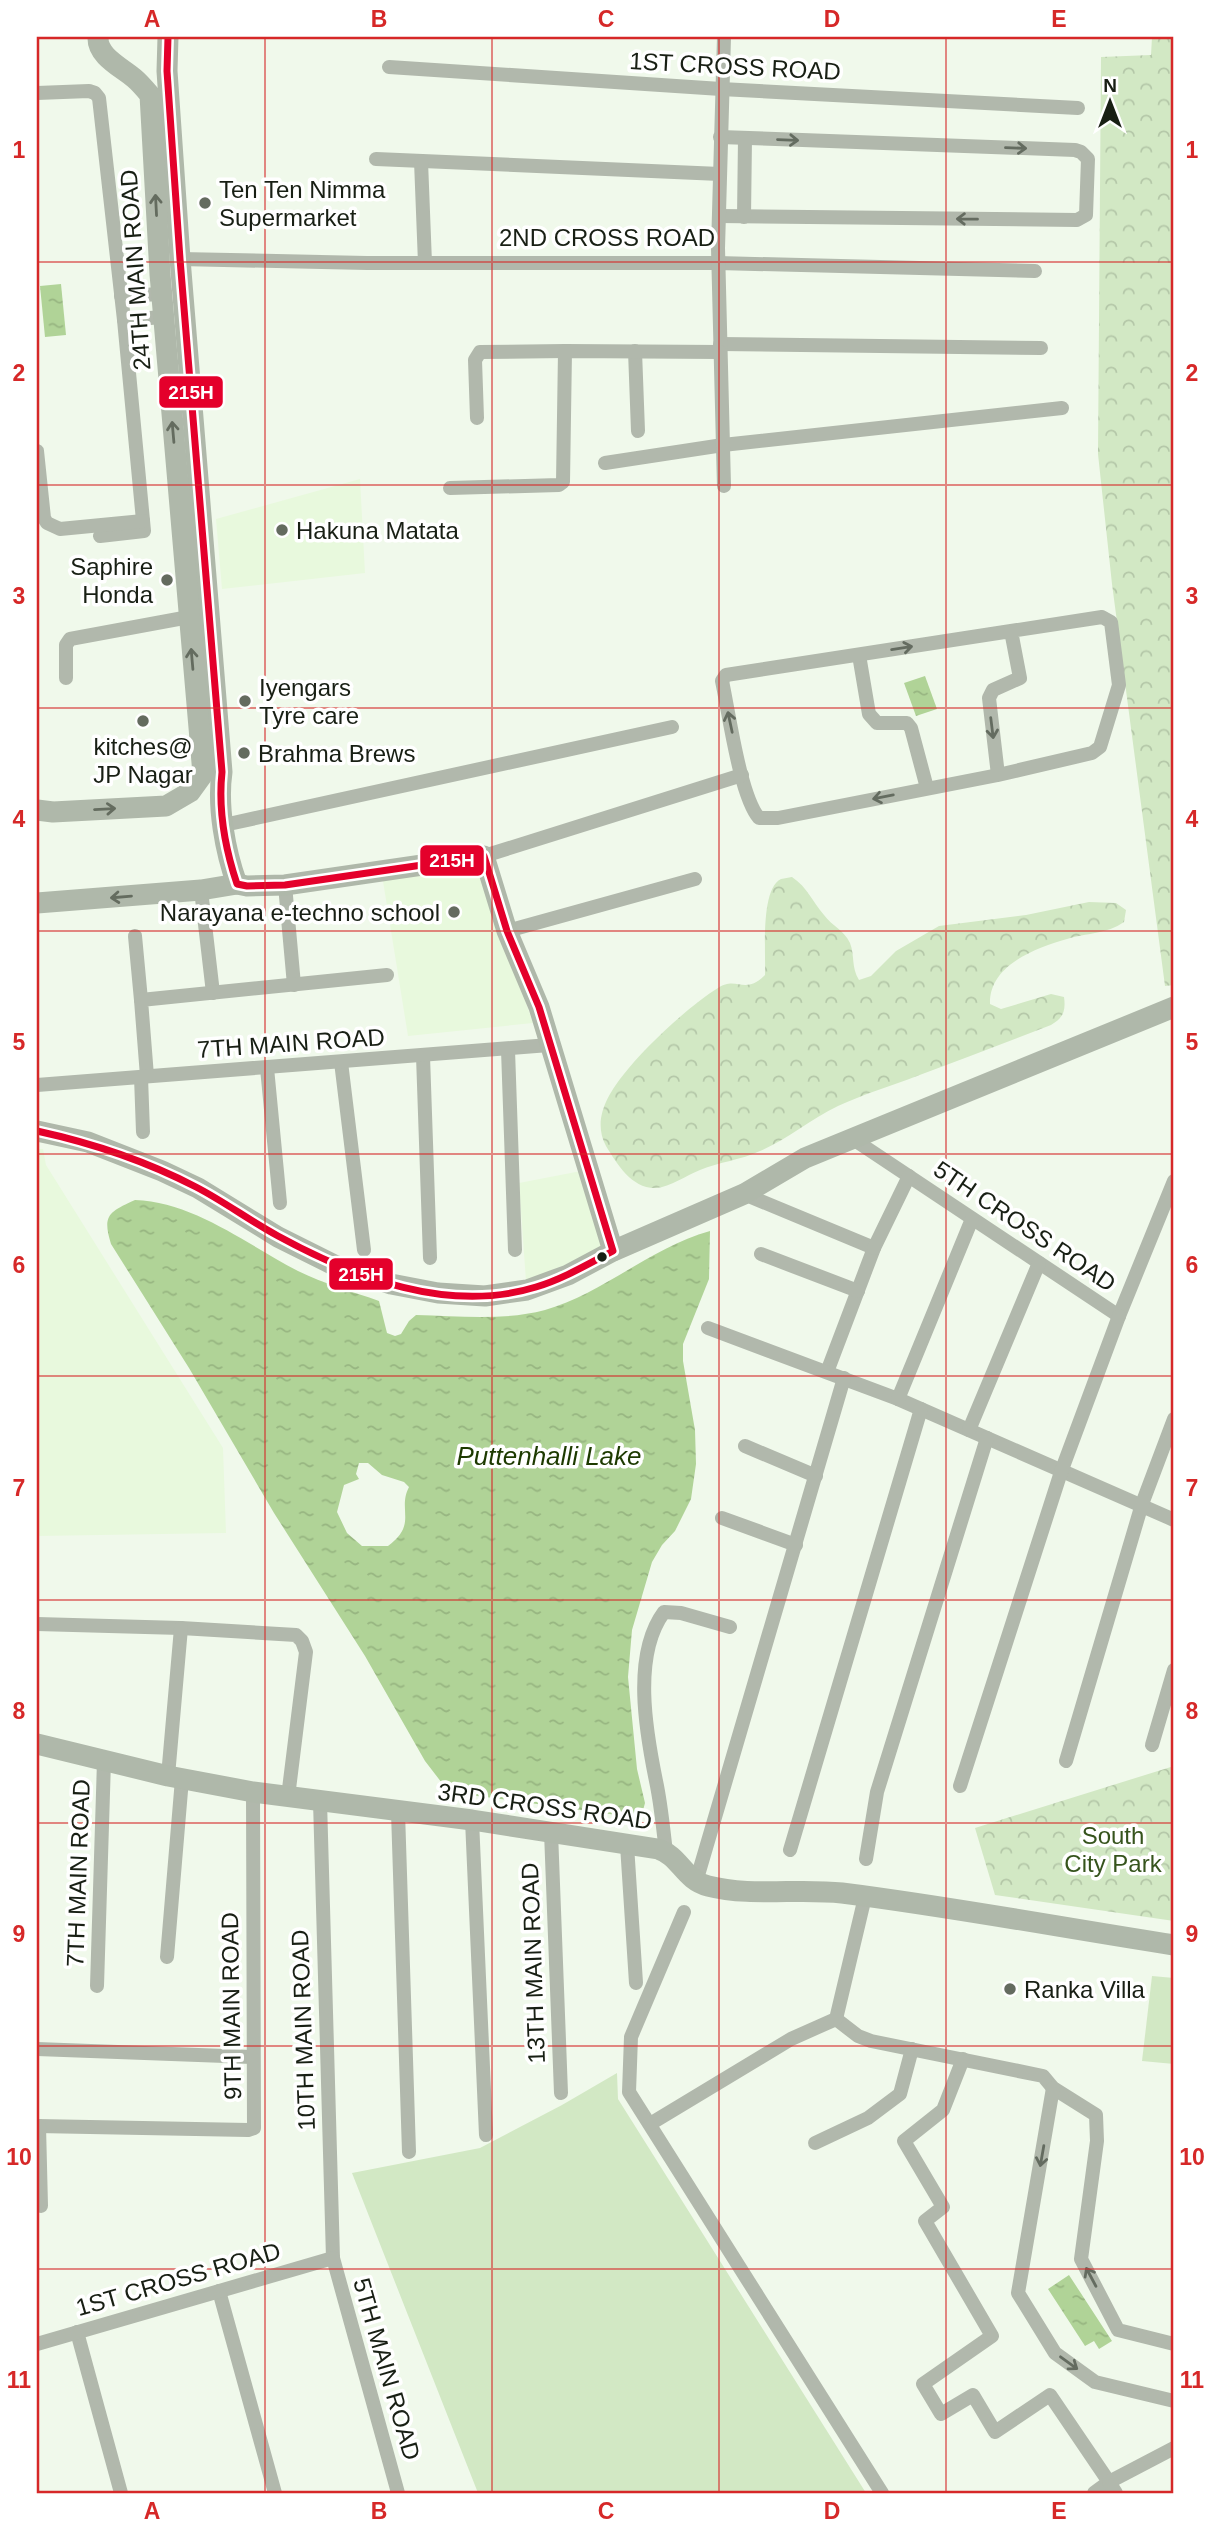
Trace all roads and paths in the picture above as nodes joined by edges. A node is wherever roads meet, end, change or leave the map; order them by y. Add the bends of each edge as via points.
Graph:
1 (98, 37) edge
2 (169, 37) edge
3 (724, 37) edge
4 (389, 67) dead end
5 (721, 89) junction
6 (37, 93) edge
7 (1078, 108) dead end
8 (720, 137) junction
9 (745, 138) junction
10 (376, 159) dead end
11 (421, 161) junction
12 (720, 174) junction
13 (719, 216) junction
14 (744, 217) junction
15 (180, 259) junction
16 (425, 263) junction
17 (718, 263) junction
18 (1035, 271) dead end
19 (161, 294) junction
20 (121, 296) junction
21 (163, 317) junction
22 (124, 320) junction
23 (720, 348) junction
24 (1041, 348) dead end
25 (565, 351) junction
26 (635, 351) junction
27 (1062, 408) dead end
28 (477, 418) dead end
29 (638, 430) dead end
30 (723, 444) junction
31 (37, 450) edge
32 (605, 463) dead end
33 (724, 486) dead end
34 (450, 488) dead end
35 (144, 521) junction
36 (100, 536) dead end
37 (189, 617) junction
38 (1011, 631) junction
39 (859, 655) junction
40 (66, 678) dead end
41 (672, 727) dead end
42 (742, 775) junction
43 (998, 775) junction
44 (215, 779) junction
45 (928, 788) junction
46 (37, 810) edge
47 (224, 825) junction
48 (484, 856) junction
49 (695, 879) dead end
50 (237, 884) junction
51 (285, 885) junction
52 (201, 890) junction
53 (37, 903) edge
54 (507, 931) junction
55 (135, 936) dead end
56 (387, 975) dead end
57 (294, 985) junction
58 (213, 993) junction
59 (141, 1000) junction
60 (1174, 1007) edge
61 (549, 1045) junction
62 (508, 1050) junction
63 (423, 1056) junction
64 (341, 1062) junction
65 (267, 1068) junction
66 (144, 1077) junction
67 (37, 1085) edge
68 (37, 1130) edge
69 (143, 1132) dead end
70 (853, 1139) junction
71 (909, 1176) junction
72 (1174, 1181) edge
73 (744, 1194) junction
74 (280, 1203) dead end
75 (972, 1219) junction
76 (874, 1248) junction
77 (364, 1250) dead end
78 (515, 1250) dead end
79 (613, 1251) junction
80 (761, 1254) dead end
81 (430, 1258) dead end
82 (1039, 1263) junction
83 (858, 1291) junction
84 (1119, 1316) junction
85 (708, 1328) dead end
86 (827, 1372) junction
87 (844, 1378) junction
88 (898, 1399) junction
89 (922, 1409) junction
90 (1174, 1419) edge
91 (969, 1430) junction
92 (987, 1438) junction
93 (745, 1446) dead end
94 (1062, 1472) junction
95 (816, 1476) junction
96 (1142, 1504) junction
97 (722, 1518) dead end
98 (1174, 1520) edge
99 (796, 1545) junction
100 (37, 1624) edge
101 (730, 1627) dead end
102 (181, 1628) junction
103 (1174, 1670) edge
104 (37, 1744) edge
105 (1152, 1745) dead end
106 (104, 1761) junction
107 (1066, 1761) dead end
108 (175, 1778) junction
109 (960, 1786) dead end
110 (253, 1793) junction
111 (288, 1797) junction
112 (320, 1801) junction
113 (398, 1812) junction
114 (472, 1820) junction
115 (551, 1832) junction
116 (627, 1845) junction
117 (790, 1850) dead end
118 (666, 1852) junction
119 (866, 1859) dead end
120 (696, 1882) junction
121 (865, 1896) junction
122 (684, 1912) dead end
123 (1174, 1945) edge
124 (167, 1957) dead end
125 (636, 1983) dead end
126 (97, 1986) dead end
127 (835, 2019) junction
128 (37, 2049) edge
129 (912, 2049) junction
130 (252, 2057) junction
131 (963, 2059) junction
132 (1053, 2088) junction
133 (561, 2094) dead end
134 (650, 2124) junction
135 (38, 2126) edge
136 (486, 2135) dead end
137 (814, 2143) dead end
138 (409, 2152) dead end
139 (41, 2206) dead end
140 (332, 2258) junction
141 (219, 2291) junction
142 (77, 2332) junction
143 (37, 2344) edge
144 (1174, 2344) edge
145 (1174, 2401) edge
146 (1174, 2448) edge
147 (1112, 2488) edge
148 (121, 2493) edge
149 (275, 2493) edge
150 (398, 2493) edge
151 (883, 2493) edge
152 (1094, 2493) edge

19 -> 1 street, 24TH MAIN ROAD via 150,95 110,61 97,43
2 - 15 street, 24TH MAIN ROAD via 167,71
3 - 5 street
4 - 5 street, 1ST CROSS ROAD
5 - 7 street, 1ST CROSS ROAD
5 - 8 street
6 - 20 street via 89,91 99,98
8 - 9 street
8 - 12 street
9 - 14 street
9 -> 14 street via 1075,150 1088,159 1086,215 1077,220
10 - 11 street
11 - 12 street
11 - 16 street
12 - 13 street
13 - 14 street
13 - 17 street
15 - 16 street, 2ND CROSS ROAD
15 - 44 street, 24TH MAIN ROAD
16 - 17 street, 2ND CROSS ROAD
17 - 18 street, 2ND CROSS ROAD
17 - 23 street
19 - 20 street
19 - 21 street, 24TH MAIN ROAD
20 - 22 street
21 - 22 street
37 -> 21 street, 24TH MAIN ROAD
22 - 35 street
23 - 24 street
23 - 26 street
23 - 30 street
25 - 26 street
25 - 28 street via 480,352 475,360
25 - 34 street via 563,482
26 - 29 street
27 - 30 street
30 - 32 street
30 - 33 street
31 - 35 street via 44,518 53,527
35 - 36 street via 144,531
37 - 40 street via 71,639 66,645
44 -> 37 street, 24TH MAIN ROAD
39 -> 38 street
38 -> 43 street via 1020,678 989,693
38 - 43 street via 1107,618 1119,685 1100,747 1092,753
42 -> 39 street via 723,676
39 - 45 street via 869,714 877,723 907,723 911,728
41 - 47 street
45 -> 42 street via 760,818 752,810
42 - 48 street
43 - 45 street
46 -> 44 street via 166,806
44 - 47 street, 24TH MAIN ROAD
47 - 50 street, 24TH MAIN ROAD via 228,860
48 - 51 street
48 - 54 street
49 - 54 street
50 - 51 street
50 - 52 street
51 - 57 street
52 -> 53 street
52 - 58 street
54 - 61 street via 539,1007
55 - 59 street
56 - 57 street
57 - 58 street
58 - 59 street
59 - 66 street
60 - 70 street
61 - 62 street, 7TH MAIN ROAD
61 - 79 street
62 - 63 street, 7TH MAIN ROAD
62 - 78 street
63 - 64 street, 7TH MAIN ROAD
63 - 81 street
64 - 65 street, 7TH MAIN ROAD
64 - 77 street
65 - 66 street, 7TH MAIN ROAD
65 - 74 street
66 - 67 street, 7TH MAIN ROAD
66 - 69 street
68 - 79 street via 88,1142 162,1171 334,1265 391,1284 485,1296 527,1290
70 - 71 street, 5TH CROSS ROAD
70 - 73 street via 805,1158
71 - 75 street, 5TH CROSS ROAD
71 - 76 street
72 - 84 street, 5TH CROSS ROAD
73 - 76 street
73 - 79 street
75 - 82 street, 5TH CROSS ROAD
75 - 88 street
76 - 83 street
80 - 83 street
82 - 84 street, 5TH CROSS ROAD
82 - 91 street
83 - 86 street
84 - 94 street
85 - 86 street
86 - 87 street
87 - 88 street
87 - 95 street
88 - 89 street
89 - 91 street
89 - 117 street
90 - 96 street
91 - 92 street
92 - 94 street
92 - 119 street via 877,1792
93 - 95 street
94 - 96 street
94 - 109 street
95 - 99 street
96 - 98 street
96 - 107 street
97 - 99 street
99 - 120 street
100 - 102 street
101 - 118 street via 664,1612 647,1651 645,1700
102 - 108 street
102 - 111 street via 296,1635 302,1641 306,1652
103 - 105 street
104 - 106 street
106 - 108 street, 3RD CROSS ROAD
106 - 126 street, 7TH MAIN ROAD
108 - 110 street, 3RD CROSS ROAD
108 - 124 street
110 - 111 street, 3RD CROSS ROAD
110 - 130 street, 9TH MAIN ROAD
111 - 112 street, 3RD CROSS ROAD
112 - 113 street, 3RD CROSS ROAD
112 - 140 street, 10TH MAIN ROAD
113 - 114 street, 3RD CROSS ROAD
113 - 138 street
114 - 115 street, 3RD CROSS ROAD
114 - 136 street
115 - 116 street, 3RD CROSS ROAD
115 - 133 street, 13TH MAIN ROAD
116 - 118 street, 3RD CROSS ROAD
116 - 125 street
118 - 120 street, 3RD CROSS ROAD
120 - 121 street via 720,1888
121 - 123 street
121 - 127 street
122 - 134 street via 631,2036 629,2092
127 - 129 street via 858,2036
127 - 134 street via 791,2039
128 - 130 street
129 - 131 street
129 - 137 street via 900,2094 868,2118
130 - 135 street, 9TH MAIN ROAD via 256,2122 248,2130
131 - 132 street via 1043,2076
131 - 147 street via 943,2110 904,2141 943,2207 925,2221 992,2336 923,2384 941,2414 973,2395 995,2432 1050,2395
144 -> 132 street via 1118,2330 1081,2259 1097,2141 1096,2115
132 -> 145 street via 1018,2293 1055,2353 1095,2382
134 - 151 street
135 - 139 street
140 - 141 street, 1ST CROSS ROAD
140 - 150 street, 5TH MAIN ROAD
141 - 142 street, 1ST CROSS ROAD
141 - 149 street
142 - 143 street, 1ST CROSS ROAD
142 - 148 street
146 - 147 street
147 - 152 street

